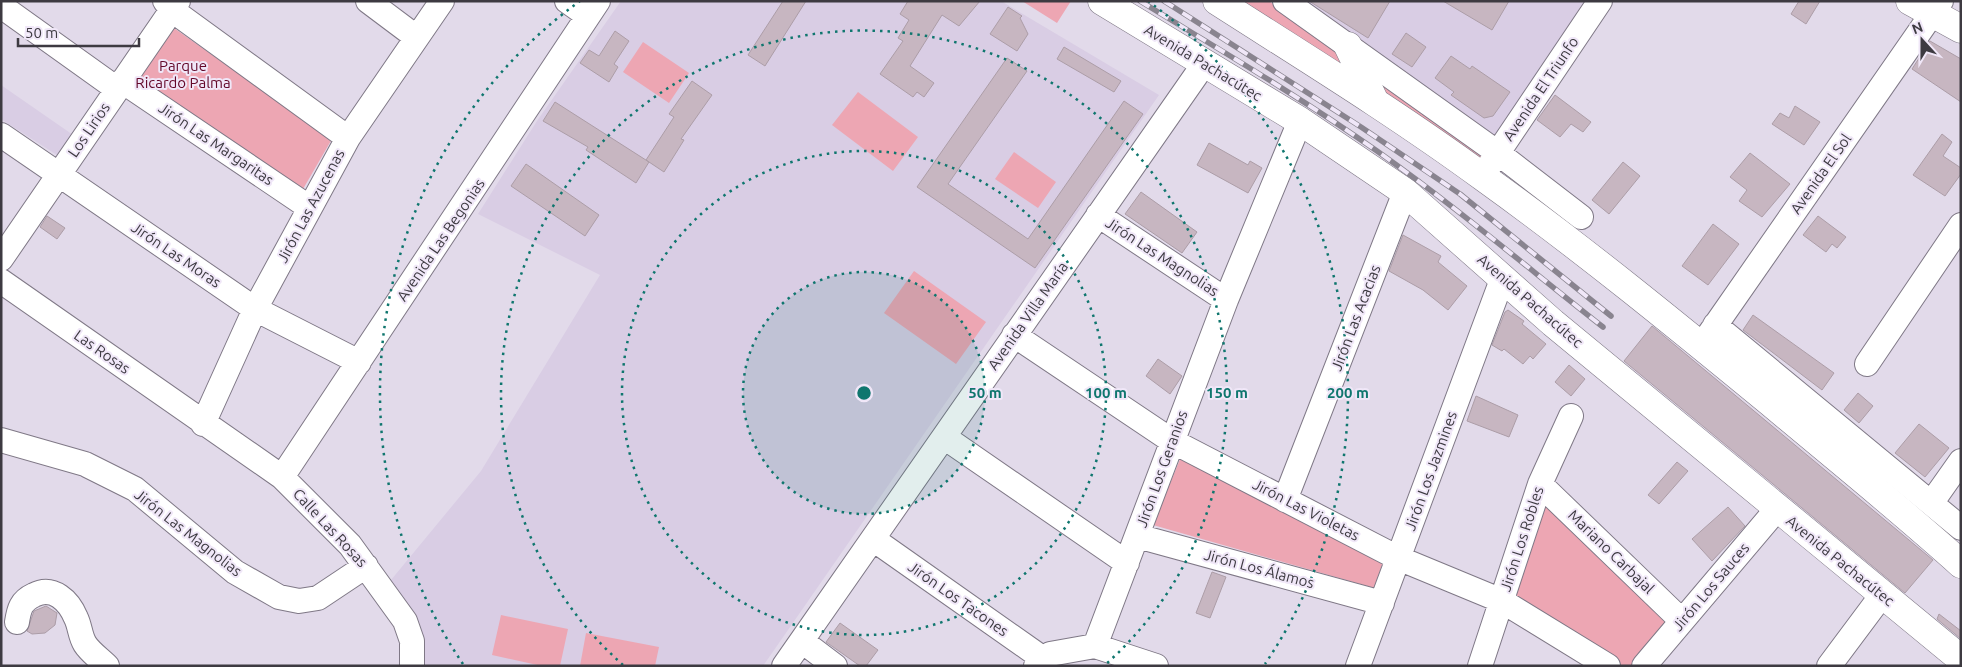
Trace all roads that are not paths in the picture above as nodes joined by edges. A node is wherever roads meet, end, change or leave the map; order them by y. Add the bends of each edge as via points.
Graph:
1 (368, 1) edge
2 (442, 1) edge
3 (567, 1) edge
4 (1102, 1) edge
5 (1217, 1) edge
6 (1286, 1) edge
7 (1600, 1) edge
8 (172, 4) edge
9 (1, 6) edge
10 (1928, 6) edge
11 (593, 9) edge
12 (1961, 29) edge
13 (416, 37) junction
14 (1348, 46) junction
15 (1204, 64) junction
16 (120, 85) junction
17 (1375, 102) junction
18 (1300, 122) junction
19 (1, 135) edge
20 (348, 138) junction
21 (1498, 153) junction
22 (58, 175) junction
23 (1482, 176) junction
24 (1405, 192) junction
25 (310, 208) junction
26 (1098, 215) junction
27 (1581, 217) dead end
28 (1961, 225) edge
29 (1, 259) edge
30 (1503, 277) junction
31 (1, 281) edge
32 (1226, 300) junction
33 (255, 309) junction
34 (1014, 336) junction
35 (1708, 336) junction
36 (359, 362) junction
37 (1867, 364) dead end
38 (1571, 416) dead end
39 (203, 424) junction
40 (944, 437) junction
41 (3, 441) edge
42 (1172, 441) junction
43 (1961, 461) edge
44 (282, 478) junction
45 (1540, 484) junction
46 (1285, 500) junction
47 (1932, 502) junction
48 (1777, 509) junction
49 (1961, 528) edge
50 (1137, 536) junction
51 (873, 539) junction
52 (1398, 558) junction
53 (1127, 563) junction
54 (1961, 564) edge
55 (366, 566) junction
56 (1882, 595) junction
57 (1502, 601) junction
58 (1382, 603) junction
59 (1682, 621) junction
60 (17, 622) dead end
61 (1932, 636) junction
62 (802, 641) junction
63 (1095, 646) junction
64 (1961, 659) edge
65 (1039, 662) edge
66 (107, 666) edge
67 (412, 666) edge
68 (784, 666) edge
69 (835, 666) edge
70 (1156, 666) edge
71 (1358, 666) edge
72 (1480, 666) edge
73 (1608, 666) edge
74 (1644, 666) edge
75 (1829, 666) edge
76 (1958, 666) edge

1 - 13 street
2 - 13 street, Jirón Las Azucenas
3 - 11 street
4 - 15 main road, Avenida Pachacútec
5 - 17 main road
6 - 14 street
7 - 21 street, Avenida El Triunfo
8 - 16 street, Los Lirios
8 - 20 street
9 - 16 street, Jirón Las Margaritas
10 - 12 main road
10 - 35 street, Avenida El Sol
11 - 36 street, Avenida Las Begonias
13 - 20 street, Jirón Las Azucenas
14 - 17 main road
14 - 21 street
15 - 18 main road, Avenida Pachacútec
15 - 26 street, Avenida Villa María
16 - 22 street, Los Lirios
16 - 25 street, Jirón Las Margaritas
17 - 23 main road
18 - 24 main road, Avenida Pachacútec
18 - 32 street, Jirón Los Geranios
19 - 22 street, Jirón Las Moras
20 - 25 street, Jirón Las Azucenas
21 - 23 street, Avenida El Triunfo
21 - 27 street
22 - 29 street, Los Lirios
22 - 33 street, Jirón Las Moras
23 - 35 main road via 1587,254
24 - 30 main road, Avenida Pachacútec
24 - 46 street, Jirón Las Acacias
25 - 33 street, Jirón Las Azucenas
26 - 32 street, Jirón Las Magnolias
26 - 34 street, Avenida Villa María
28 - 37 street
30 - 48 main road, Avenida Pachacútec via 1553,323
30 - 52 street, Jirón Los Jazmines
31 - 39 street, Las Rosas
32 - 42 street, Jirón Los Geranios
33 - 36 street, Jirón Las Moras
33 - 39 street, Jirón Las Azucenas
34 - 40 street, Avenida Villa María
34 - 42 street, Jirón Las Violetas
35 - 47 street
35 - 54 main road
36 - 44 street, Avenida Las Begonias
38 - 45 street, Jirón Los Robles
39 - 44 street, Calle Las Rosas
40 - 51 street, Avenida Villa María
40 - 53 street
41 - 55 street, Jirón Las Magnolias via 85,464 135,489 236,572 279,597 299,601 318,598
42 - 46 street, Jirón Las Violetas
42 - 50 street, Jirón Los Geranios
43 - 47 street
44 - 55 street, Calle Las Rosas via 350,545
45 - 57 street, Jirón Los Robles
45 - 59 street, Mariano Carbajal
46 - 52 street, Jirón Las Violetas
47 - 49 street
48 - 56 main road, Avenida Pachacútec
48 - 59 street, Jirón Los Sauces
50 - 53 street, Jirón Los Geranios
50 - 58 street, Jirón Los Álamos
51 - 62 street, Avenida Villa María
51 - 65 street, Jirón Los Tacones
52 - 57 street, Jirón Las Violetas
52 - 58 street, Jirón Los Jazmines
53 - 63 street, Jirón Los Geranios
55 - 67 street, Calle Las Rosas via 405,621 412,642
56 - 61 main road, Avenida Pachacútec
56 - 75 street
57 - 72 street, Jirón Los Robles
57 - 73 street, Jirón Las Violetas
58 - 71 street, Jirón Los Jazmines
59 - 74 street, Jirón Los Sauces
60 - 66 street via 19,608 26,599 39,592 53,592 64,598 76,617 85,644
61 - 64 main road, Avenida Pachacútec
61 - 76 street, Avenida Pachacútec
62 - 68 street, Avenida Villa María
62 - 69 street
63 - 65 street via 1058,652
63 - 70 street

